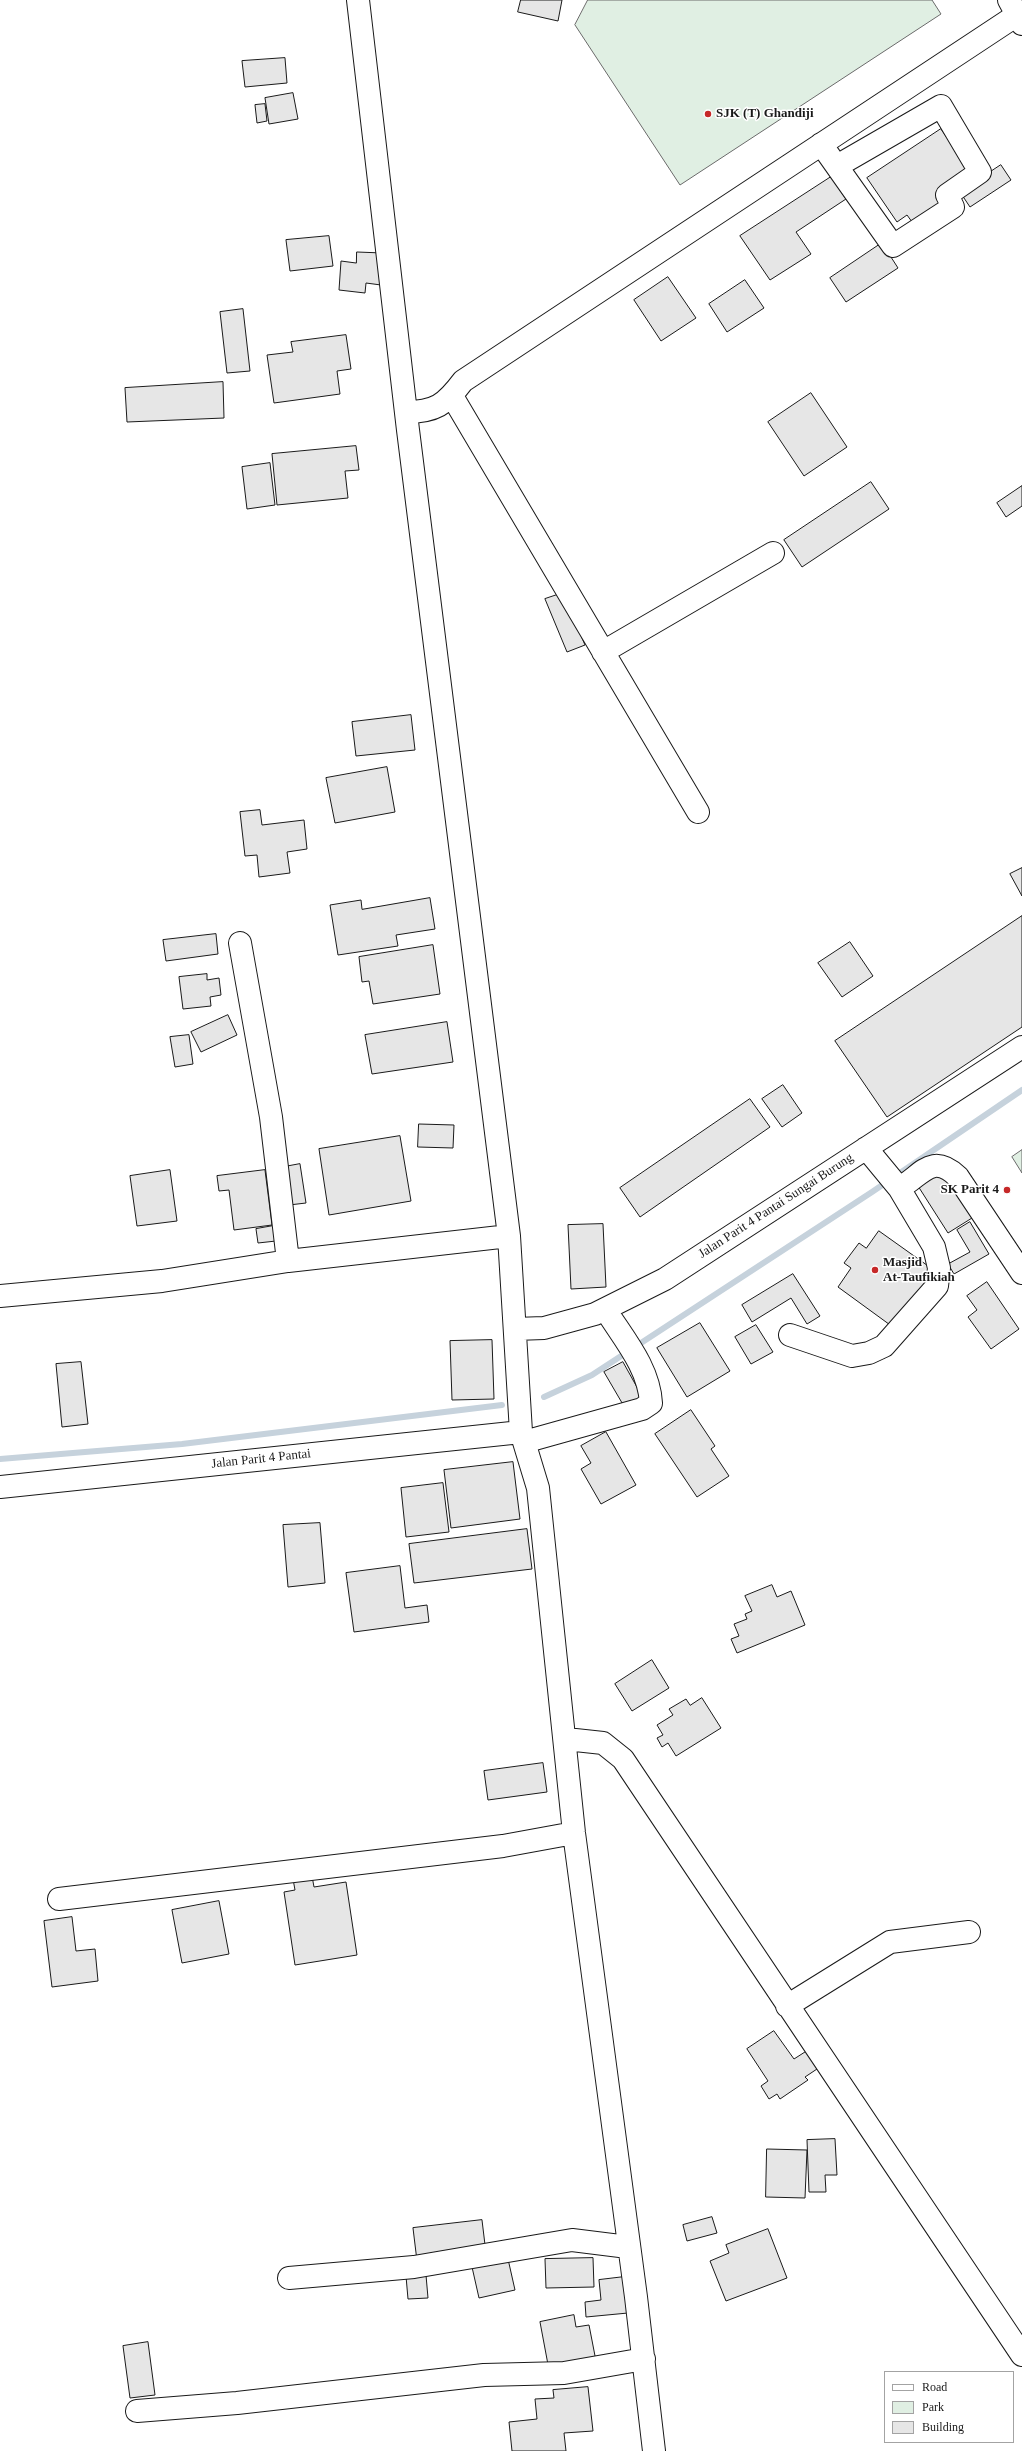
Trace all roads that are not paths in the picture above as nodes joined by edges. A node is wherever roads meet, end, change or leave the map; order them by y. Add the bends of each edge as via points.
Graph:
1 (358, 0) edge
2 (1016, 13) edge
3 (821, 144) junction
4 (837, 166) junction
5 (452, 396) junction
6 (406, 412) junction
7 (773, 553) dead end
8 (603, 652) junction
9 (698, 812) dead end
10 (240, 942) dead end
11 (1022, 1047) edge
12 (866, 1148) junction
13 (892, 1179) junction
14 (509, 1236) junction
15 (288, 1261) junction
16 (1022, 1273) edge
17 (0, 1296) edge
18 (605, 1309) junction
19 (515, 1329) junction
20 (790, 1336) dead end
21 (523, 1437) junction
22 (0, 1487) edge
23 (566, 1739) junction
24 (574, 1833) junction
25 (59, 1899) dead end
26 (969, 1932) dead end
27 (787, 2006) junction
28 (628, 2246) junction
29 (289, 2278) dead end
30 (1022, 2354) edge
31 (644, 2359) junction
32 (137, 2411) dead end
33 (654, 2451) edge

1 - 6 street
2 - 3 street
3 - 4 street
3 - 5 street via 463,381
4 - 4 street via 893,246 953,207 947,195 980,172 941,106
5 - 6 street via 437,408 422,412
5 - 8 street
6 - 14 street
7 - 8 street
8 - 9 street
10 - 15 street via 271,1117
11 - 12 street, Jalan Parit 4 Pantai Sungai Burung
12 - 13 street
12 - 18 street, Jalan Parit 4 Pantai Sungai Burung via 665,1279
13 - 16 street via 937,1166 950,1169 958,1177
13 - 20 street via 934,1247 939,1268 937,1286 884,1346 869,1353 852,1356
14 - 15 street
14 - 19 street
15 - 17 street via 162,1281
18 - 19 street, Jalan Parit 4 Pantai Sungai Burung via 544,1328
18 - 21 street, Jalan Parit 4 Pantai via 636,1357 650,1387 651,1403 642,1409
19 - 21 street
21 - 22 street, Jalan Parit 4 Pantai
21 - 23 street via 538,1488
23 - 24 street
23 - 27 street via 603,1743 623,1759
24 - 25 street via 503,1846
24 - 28 street
26 - 27 street via 890,1942
27 - 30 street
28 - 29 street via 572,2240 414,2267
28 - 31 street
31 - 32 street via 564,2373 484,2375 237,2403
31 - 33 street

